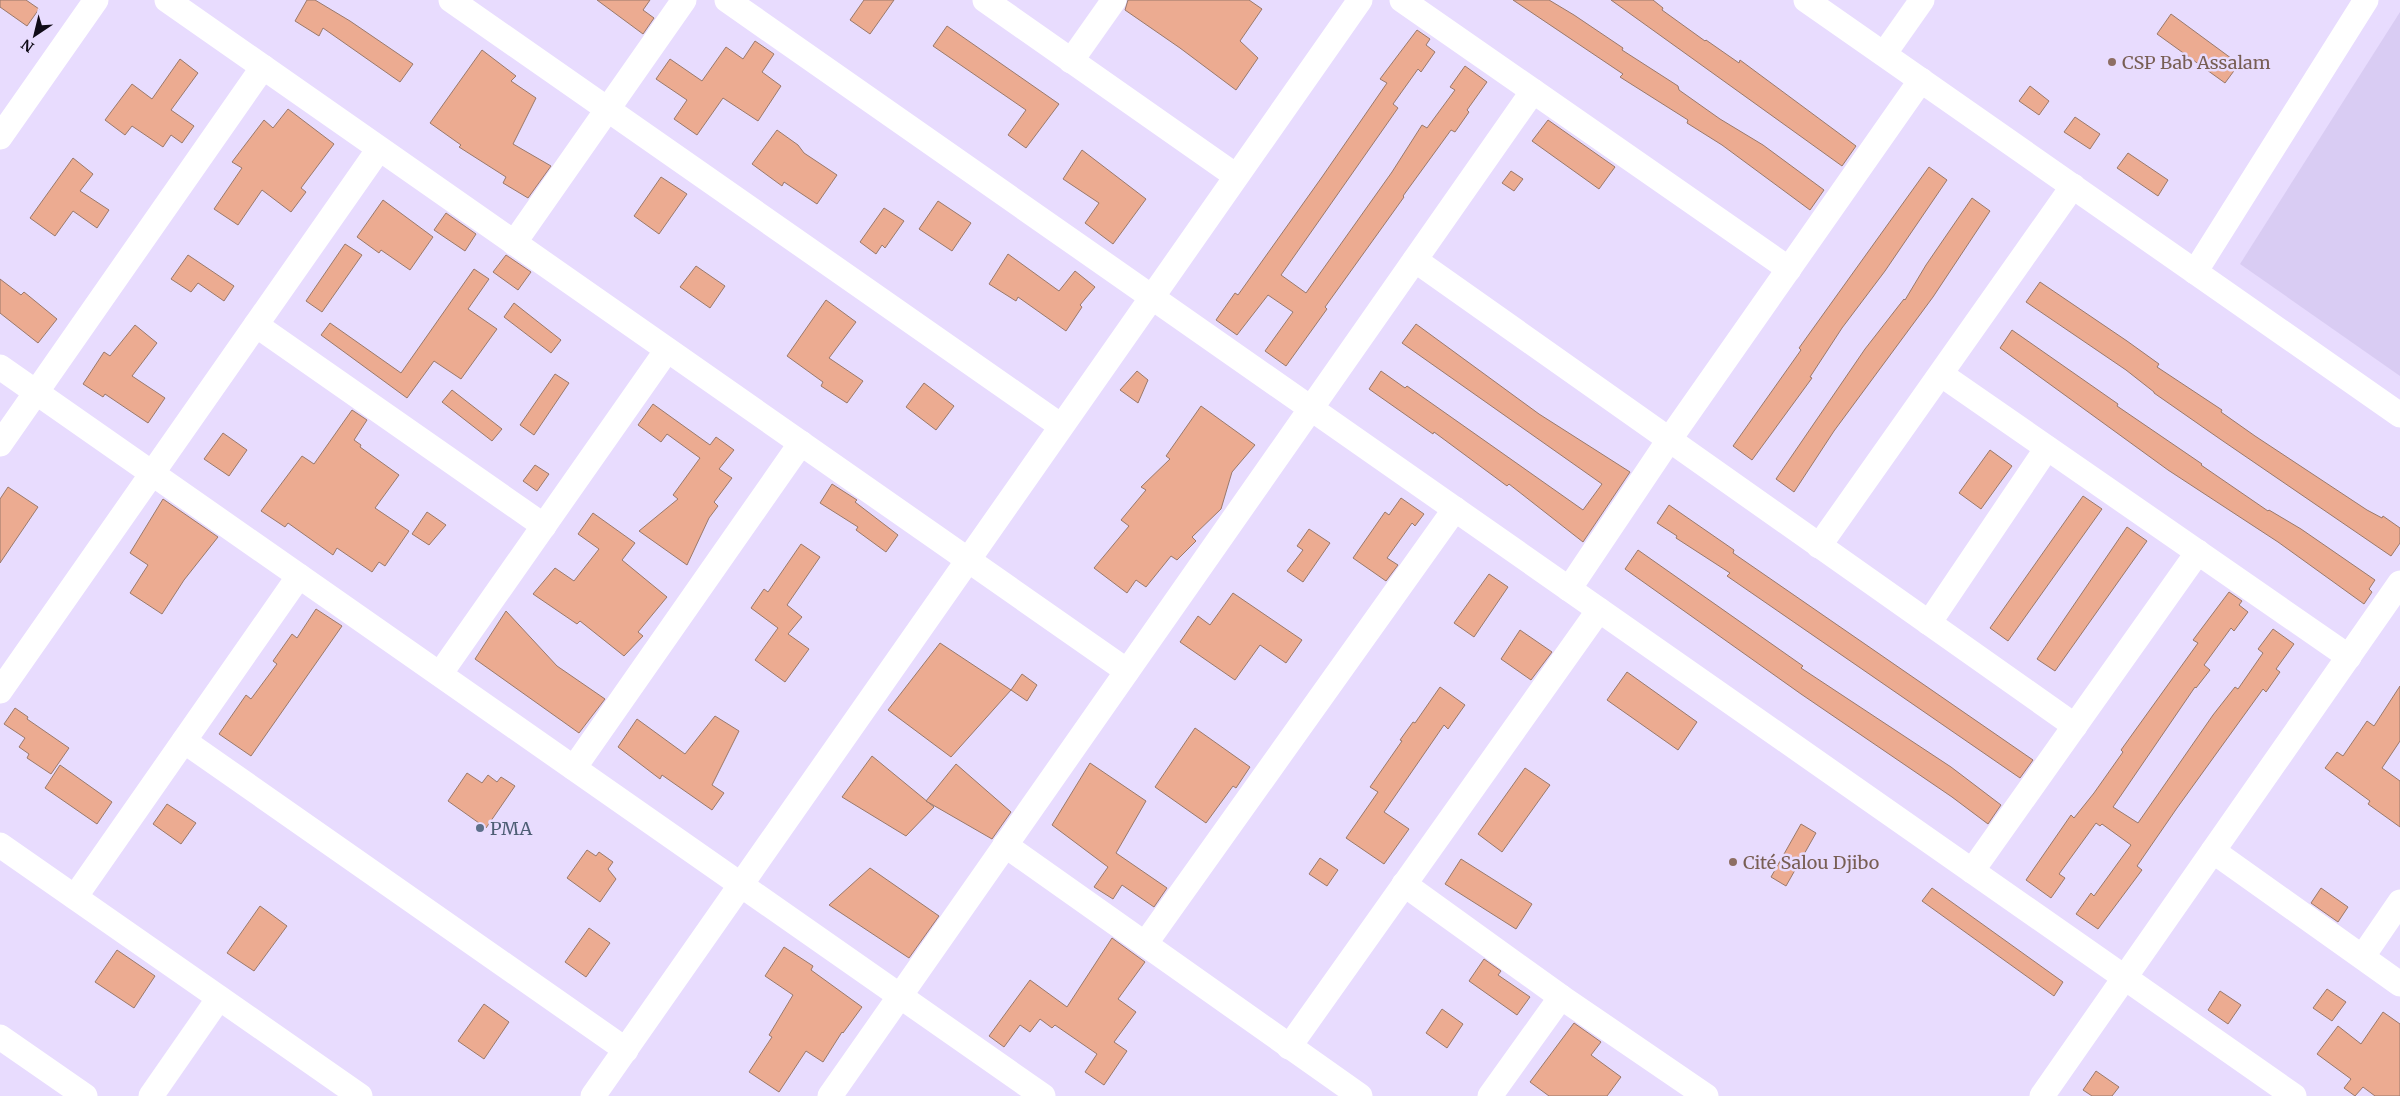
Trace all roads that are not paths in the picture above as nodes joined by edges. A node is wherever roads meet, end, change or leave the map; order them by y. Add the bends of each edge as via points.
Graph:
1 (96, 0) edge
2 (167, 0) edge
3 (451, 0) edge
4 (684, 0) edge
5 (727, 0) edge
6 (985, 0) edge
7 (1114, 0) edge
8 (1360, 0) edge
9 (1402, 0) edge
10 (1806, 0) edge
11 (1922, 0) edge
12 (2366, 0) edge
13 (1884, 54) junction
14 (1071, 61) junction
15 (263, 67) junction
16 (1921, 80) junction
17 (1533, 91) junction
18 (608, 109) junction
19 (0, 137) edge
20 (380, 149) junction
21 (1236, 176) junction
22 (2072, 186) junction
23 (514, 243) junction
24 (1415, 260) junction
25 (1789, 268) junction
26 (2195, 272) junction
27 (1152, 297) junction
28 (256, 325) junction
29 (667, 350) junction
30 (0, 367) edge
31 (1942, 375) junction
32 (36, 392) junction
33 (1311, 408) junction
34 (2400, 415) edge
35 (1061, 426) junction
36 (1669, 440) junction
37 (0, 444) edge
38 (801, 444) junction
39 (2047, 448) junction
40 (153, 473) junction
41 (1455, 509) junction
42 (544, 526) junction
43 (1819, 546) junction
44 (2198, 552) junction
45 (968, 560) junction
46 (300, 576) junction
47 (2400, 583) edge
48 (1569, 589) junction
49 (1599, 610) junction
50 (1929, 623) junction
51 (2349, 657) junction
52 (1127, 671) junction
53 (440, 674) junction
54 (0, 692) edge
55 (2075, 726) junction
56 (184, 741) junction
57 (574, 768) junction
58 (0, 844) edge
59 (1005, 845) junction
60 (2213, 851) junction
61 (1972, 871) junction
62 (1404, 884) junction
63 (741, 885) junction
64 (75, 897) junction
65 (2400, 902) edge
66 (1144, 944) junction
67 (2362, 956) junction
68 (2124, 978) junction
69 (2400, 984) edge
70 (900, 996) junction
71 (1561, 997) junction
72 (219, 998) junction
73 (0, 1037) edge
74 (1289, 1047) junction
75 (626, 1050) junction
76 (2278, 1092) edge
77 (85, 1096) edge
78 (151, 1096) edge
79 (360, 1096) edge
80 (593, 1096) edge
81 (830, 1096) edge
82 (1043, 1096) edge
83 (1360, 1096) edge
84 (1490, 1096) edge
85 (1706, 1096) edge
86 (2042, 1096) edge

1 - 19 street
2 - 15 street
3 - 18 street
4 - 18 street
5 - 27 street
6 - 14 street
7 - 14 street
8 - 21 street
9 - 17 street
10 - 13 street
11 - 13 street
12 - 26 street
13 - 16 street
14 - 21 street
15 - 20 street
15 - 32 street
16 - 22 street
16 - 25 street
17 - 24 street
17 - 25 street
18 - 23 street
18 - 35 street
20 - 23 street
20 - 28 street
21 - 27 street
22 - 26 street
22 - 31 street
23 - 29 street
24 - 33 street
24 - 36 street
25 - 36 street
26 - 34 street
27 - 33 street
27 - 35 street
28 - 40 street
28 - 42 street
29 - 38 street
29 - 42 street
30 - 32 street
31 - 39 street
31 - 43 street
32 - 37 street
32 - 40 street
33 - 41 street
33 - 52 street
35 - 45 street
36 - 43 street
36 - 48 street
38 - 45 street
38 - 57 street
39 - 44 street
39 - 50 street
40 - 46 street
40 - 54 street
41 - 48 street
41 - 66 street
42 - 53 street
43 - 50 street
44 - 51 street
44 - 55 street
45 - 52 street
45 - 63 street
46 - 53 street
46 - 56 street
47 - 51 street
48 - 49 street
49 - 61 street
49 - 62 street
50 - 55 street
51 - 60 street
52 - 59 street
53 - 57 street
55 - 61 street
56 - 64 street
56 - 75 street
57 - 63 street
58 - 64 street
59 - 66 street
59 - 70 street
60 - 67 street
60 - 68 street
61 - 68 street
62 - 71 street
62 - 74 street
63 - 70 street
63 - 75 street
64 - 72 street
65 - 67 street
66 - 74 street
67 - 69 street
68 - 76 street
68 - 86 street
70 - 81 street
70 - 82 street
71 - 84 street
71 - 85 street
72 - 78 street
72 - 79 street
73 - 77 street
74 - 83 street
75 - 80 street

